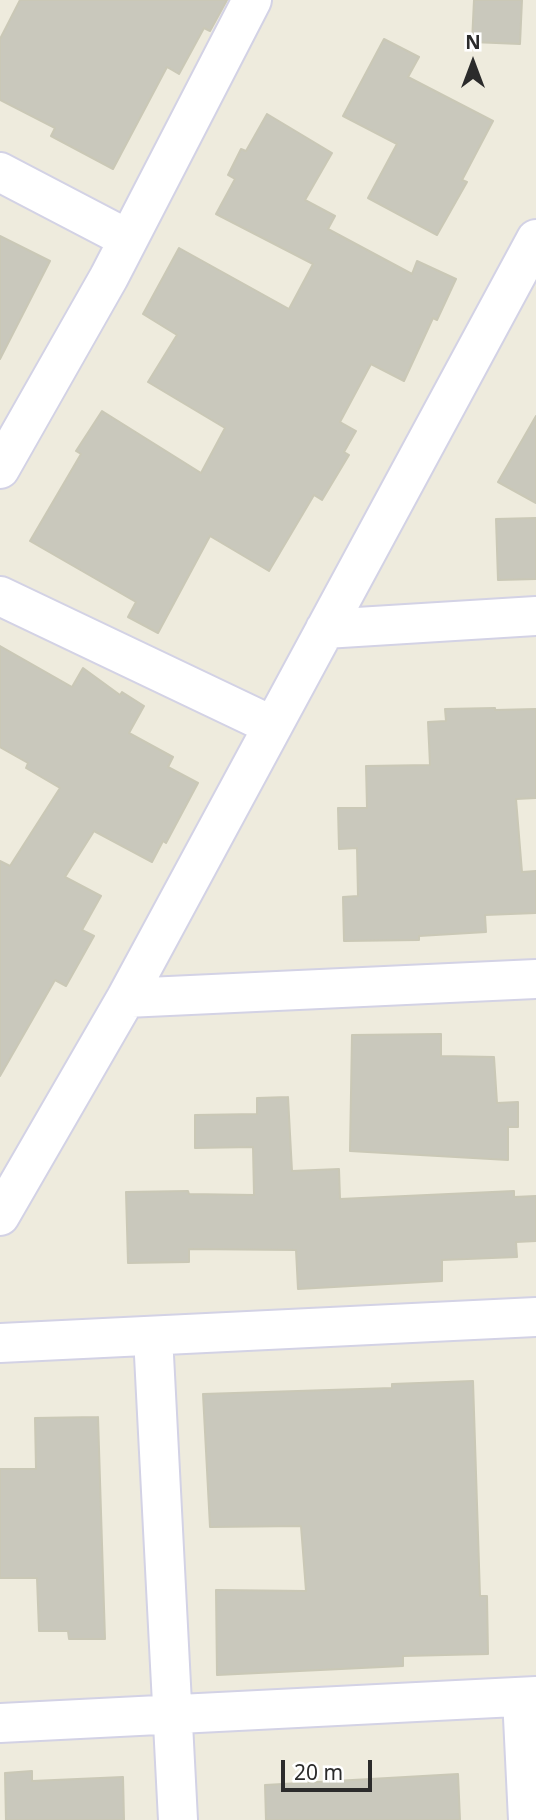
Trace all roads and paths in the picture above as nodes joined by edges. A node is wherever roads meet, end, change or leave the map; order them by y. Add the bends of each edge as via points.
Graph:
1 (252, 0) edge
2 (0, 172) edge
3 (128, 239) junction
4 (536, 239) edge
5 (0, 468) edge
6 (0, 596) edge
7 (536, 616) edge
8 (326, 629) junction
9 (274, 726) junction
10 (536, 979) edge
11 (127, 998) junction
12 (0, 1216) edge
13 (536, 1317) edge
14 (153, 1336) junction
15 (0, 1343) edge
16 (529, 1696) edge
17 (173, 1714) junction
18 (0, 1723) edge
19 (178, 1820) edge
20 (528, 1820) edge

1 - 3 street
2 - 3 street
3 - 5 street
4 - 8 street
6 - 9 street
7 - 8 street
8 - 9 street
9 - 11 street
10 - 11 street
11 - 12 street
13 - 14 street
14 - 15 street
14 - 17 street
16 - 17 street
16 - 20 street
17 - 18 street
17 - 19 street

